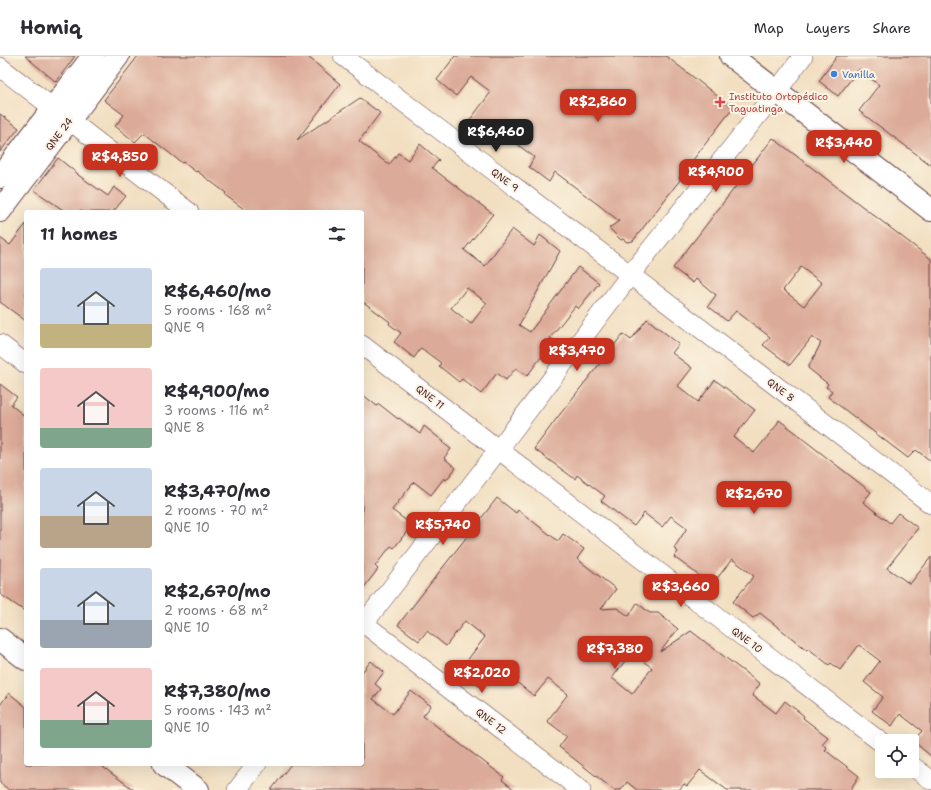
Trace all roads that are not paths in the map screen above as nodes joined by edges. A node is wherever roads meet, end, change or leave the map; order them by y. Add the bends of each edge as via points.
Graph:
1 (93, 56) edge
2 (118, 56) edge
3 (343, 56) edge
4 (731, 56) edge
5 (803, 56) edge
6 (0, 67) edge
7 (777, 91) junction
8 (61, 114) junction
9 (0, 177) edge
10 (186, 210) edge
11 (931, 210) edge
12 (0, 211) edge
13 (630, 275) junction
14 (0, 344) edge
15 (364, 346) edge
16 (24, 362) edge
17 (499, 449) junction
18 (931, 504) edge
19 (364, 623) edge
20 (364, 625) edge
21 (0, 639) edge
22 (24, 657) edge
23 (875, 738) edge
24 (167, 766) edge
25 (255, 766) edge
26 (919, 771) edge
27 (931, 780) edge
28 (198, 790) edge
29 (237, 790) edge
30 (581, 790) edge

1 - 8 street, QNE 24
2 - 8 street, QNE 24
3 - 13 street, QNE 9
4 - 7 street
5 - 7 street
6 - 8 street
7 - 11 street
7 - 13 street
8 - 9 street, QNE 24
8 - 10 street
8 - 12 street, QNE 24
13 - 17 street
13 - 18 street, QNE 8
14 - 16 street
15 - 17 street, QNE 11
17 - 19 street
17 - 23 street, QNE 10
20 - 30 street, QNE 12
21 - 22 street
24 - 28 street
25 - 29 street
26 - 27 street

